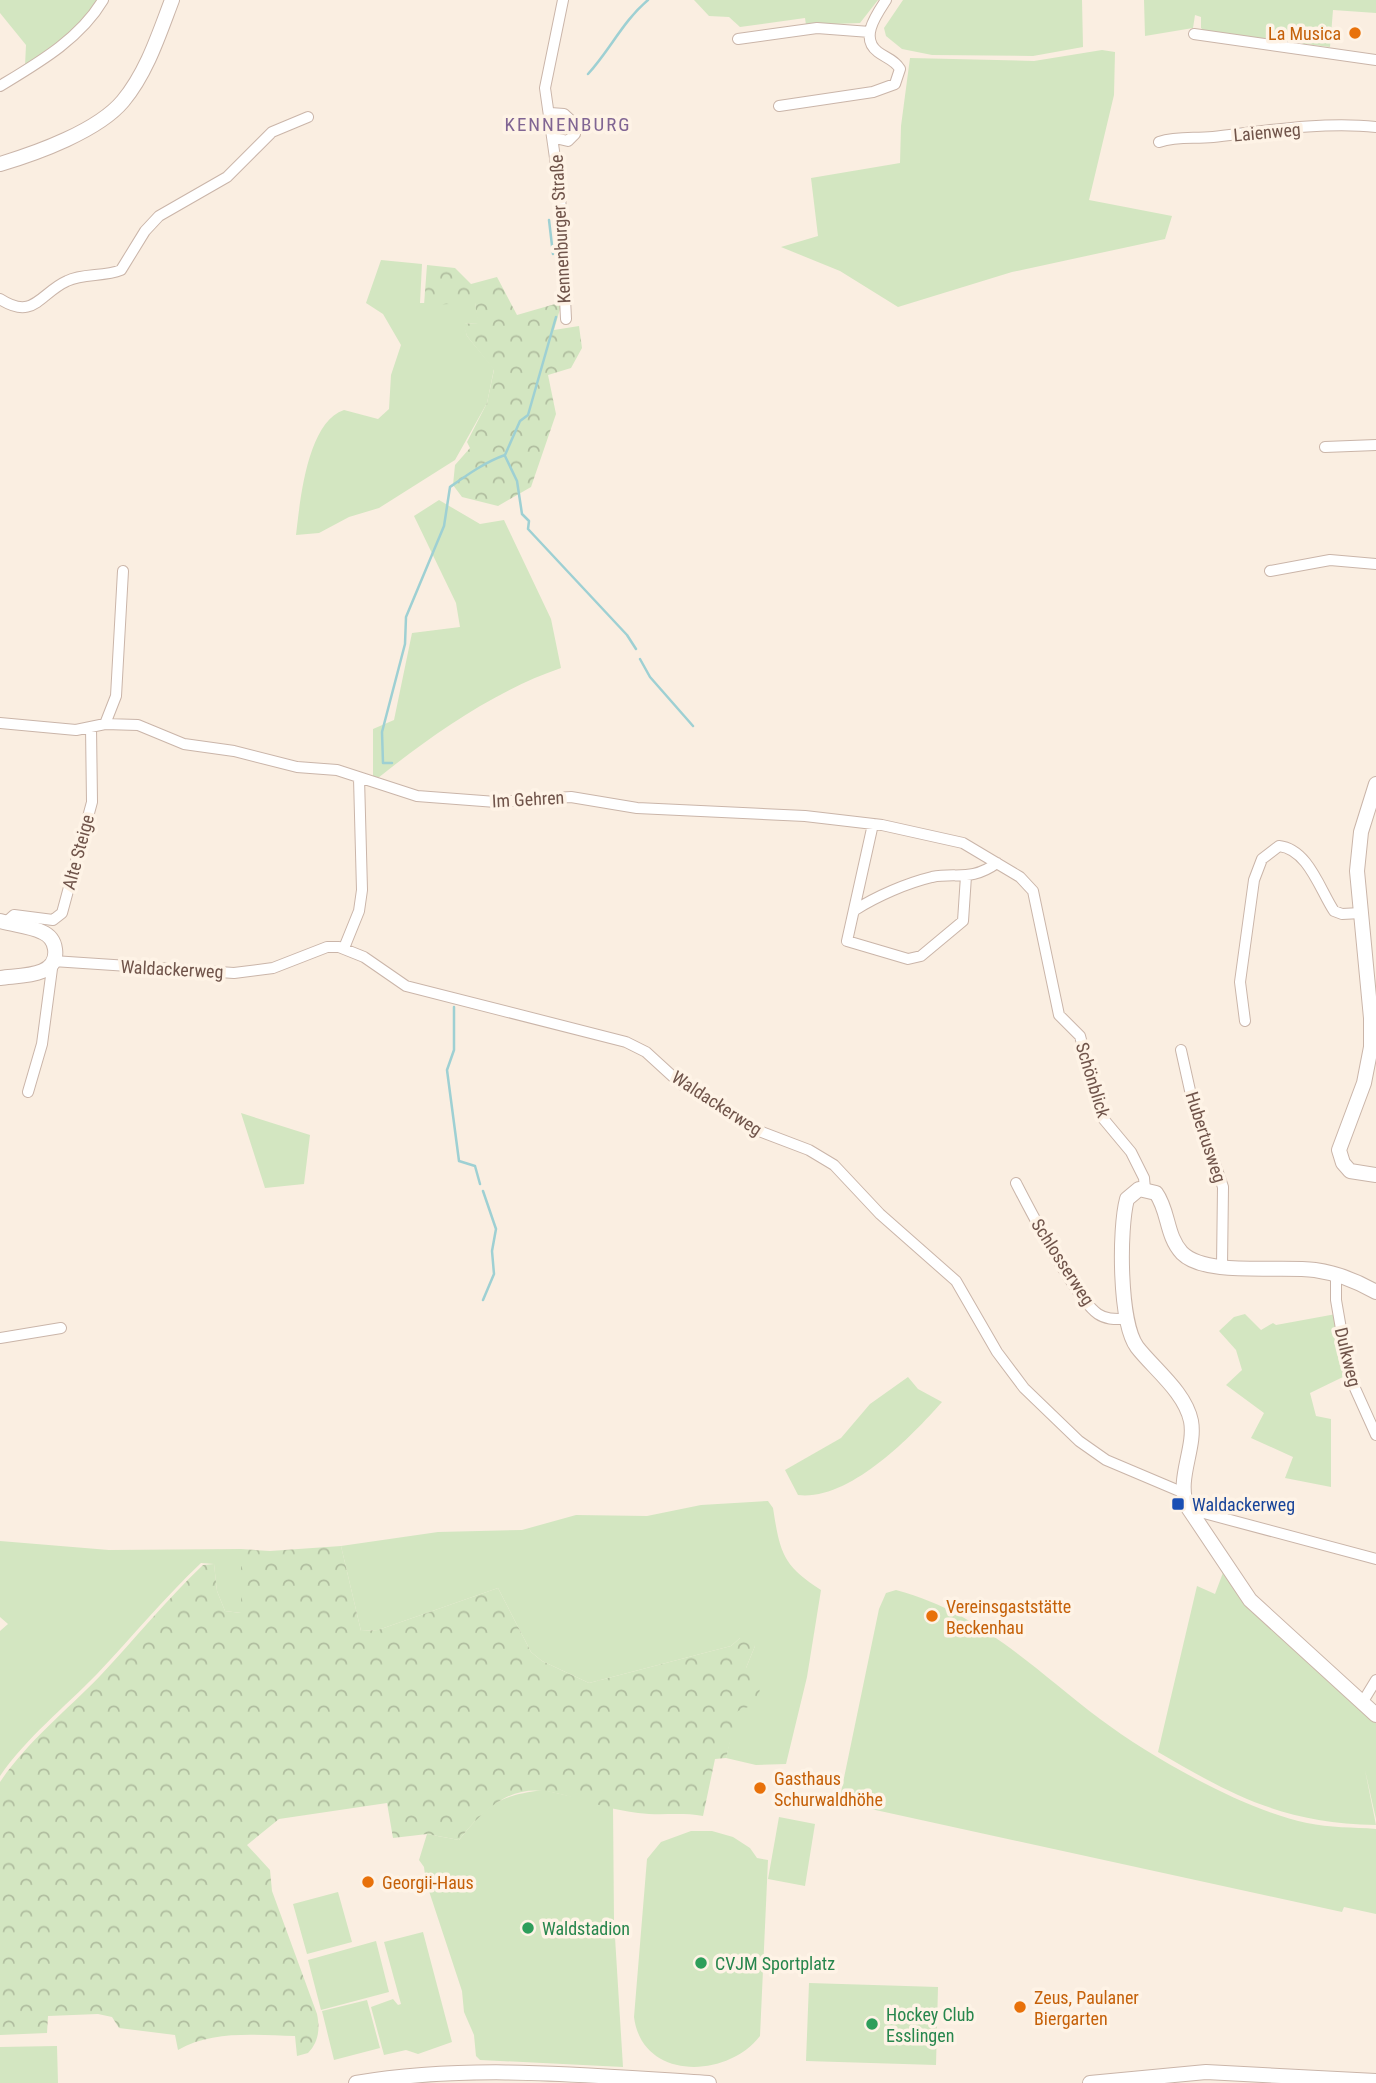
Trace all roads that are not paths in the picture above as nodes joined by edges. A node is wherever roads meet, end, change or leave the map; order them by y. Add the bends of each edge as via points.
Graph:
1 (103, 0) edge
2 (172, 0) edge
3 (563, 0) edge
4 (886, 0) edge
5 (870, 32) junction
6 (1194, 34) dead end
7 (738, 40) dead end
8 (1376, 60) edge
9 (0, 86) edge
10 (779, 106) dead end
11 (550, 113) junction
12 (307, 117) dead end
13 (1376, 127) edge
14 (555, 138) junction
15 (1159, 142) dead end
16 (0, 164) edge
17 (0, 299) edge
18 (566, 319) dead end
19 (1376, 445) edge
20 (1325, 447) dead end
21 (1376, 564) edge
22 (123, 571) dead end
23 (1270, 571) dead end
24 (0, 723) edge
25 (105, 724) junction
26 (91, 727) junction
27 (359, 778) junction
28 (1376, 784) edge
29 (741, 814) joint
30 (873, 824) junction
31 (996, 863) junction
32 (966, 876) junction
33 (855, 910) junction
34 (1361, 913) junction
35 (2, 922) edge
36 (344, 947) junction
37 (53, 961) junction
38 (0, 978) edge
39 (1245, 1021) dead end
40 (1181, 1050) dead end
41 (28, 1093) dead end
42 (1376, 1175) edge
43 (1016, 1183) dead end
44 (1145, 1189) junction
45 (1222, 1266) junction
46 (1336, 1275) junction
47 (1376, 1292) edge
48 (1125, 1319) junction
49 (61, 1328) dead end
50 (0, 1338) edge
51 (1376, 1435) edge
52 (1184, 1493) junction
53 (1189, 1509) junction
54 (1376, 1559) edge
55 (1376, 1680) edge
56 (1362, 1703) junction
57 (1376, 1715) edge
58 (1375, 2077) edge
59 (356, 2083) edge
60 (709, 2083) edge
61 (1090, 2083) edge

1 - 9 street via 68,40
2 - 16 street via 144,68 114,109 55,143
3 - 11 street, Kennenburger Straße via 546,77
4 - 5 street
5 - 7 street via 817,28
5 - 10 street via 873,48 900,69 892,87
6 - 8 street
11 - 14 street, Kennenburger Straße
11 - 14 street, Kennenburger Straße via 564,114 576,125 569,141
12 - 17 street via 276,130 227,177 159,216 121,270 68,280 26,307
13 - 15 street, Laienweg via 1177,136
14 - 18 street, Kennenburger Straße
19 - 20 street
21 - 23 street via 1330,560
22 - 25 street via 116,696
24 - 26 street, Im Gehren via 76,730
25 - 26 street, Im Gehren
25 - 27 street, Im Gehren via 141,726 184,744 297,767 337,770
26 - 35 street, Alte Steige via 92,802 62,913 53,920 13,915
27 - 29 street, Im Gehren via 425,797 496,802 571,797 637,808
27 - 36 street via 362,890
28 - 34 street via 1359,842
29 - 30 street, Schönblick
30 - 31 street, Schönblick via 959,841
30 - 33 street
31 - 32 street
31 - 44 street, Schönblick via 1023,879 1034,894 1059,1014 1080,1036 1101,1116 1132,1155
32 - 33 street via 935,876
32 - 33 street via 964,921 918,958 848,941
34 - 39 street via 1334,911 1309,867 1291,849 1279,846 1268,852 1254,880 1240,975
34 - 42 street via 1371,1047 1364,1083 1339,1150 1350,1171
35 - 37 street via 47,934 54,945
36 - 37 street, Waldackerweg via 327,947 274,968 234,973
36 - 52 street, Waldackerweg via 406,986 637,1046 681,1084 754,1129 828,1160 880,1214 956,1281 1024,1388 1083,1445 1105,1461
37 - 38 street via 39,972
37 - 41 street via 42,1044
40 - 45 street, Hubertusweg via 1223,1187
43 - 48 street, Schlosserweg via 1088,1305 1106,1318
44 - 45 street via 1159,1198 1181,1252 1194,1261
44 - 48 street via 1131,1194 1126,1204
45 - 46 street via 1310,1269
46 - 47 street
46 - 51 street, Dulkweg via 1349,1375
48 - 52 street via 1136,1345 1190,1416
49 - 50 street
52 - 53 street
53 - 54 street
53 - 56 street via 1245,1594
55 - 56 street
56 - 57 street
58 - 61 street via 1206,2072
59 - 60 street via 482,2072

